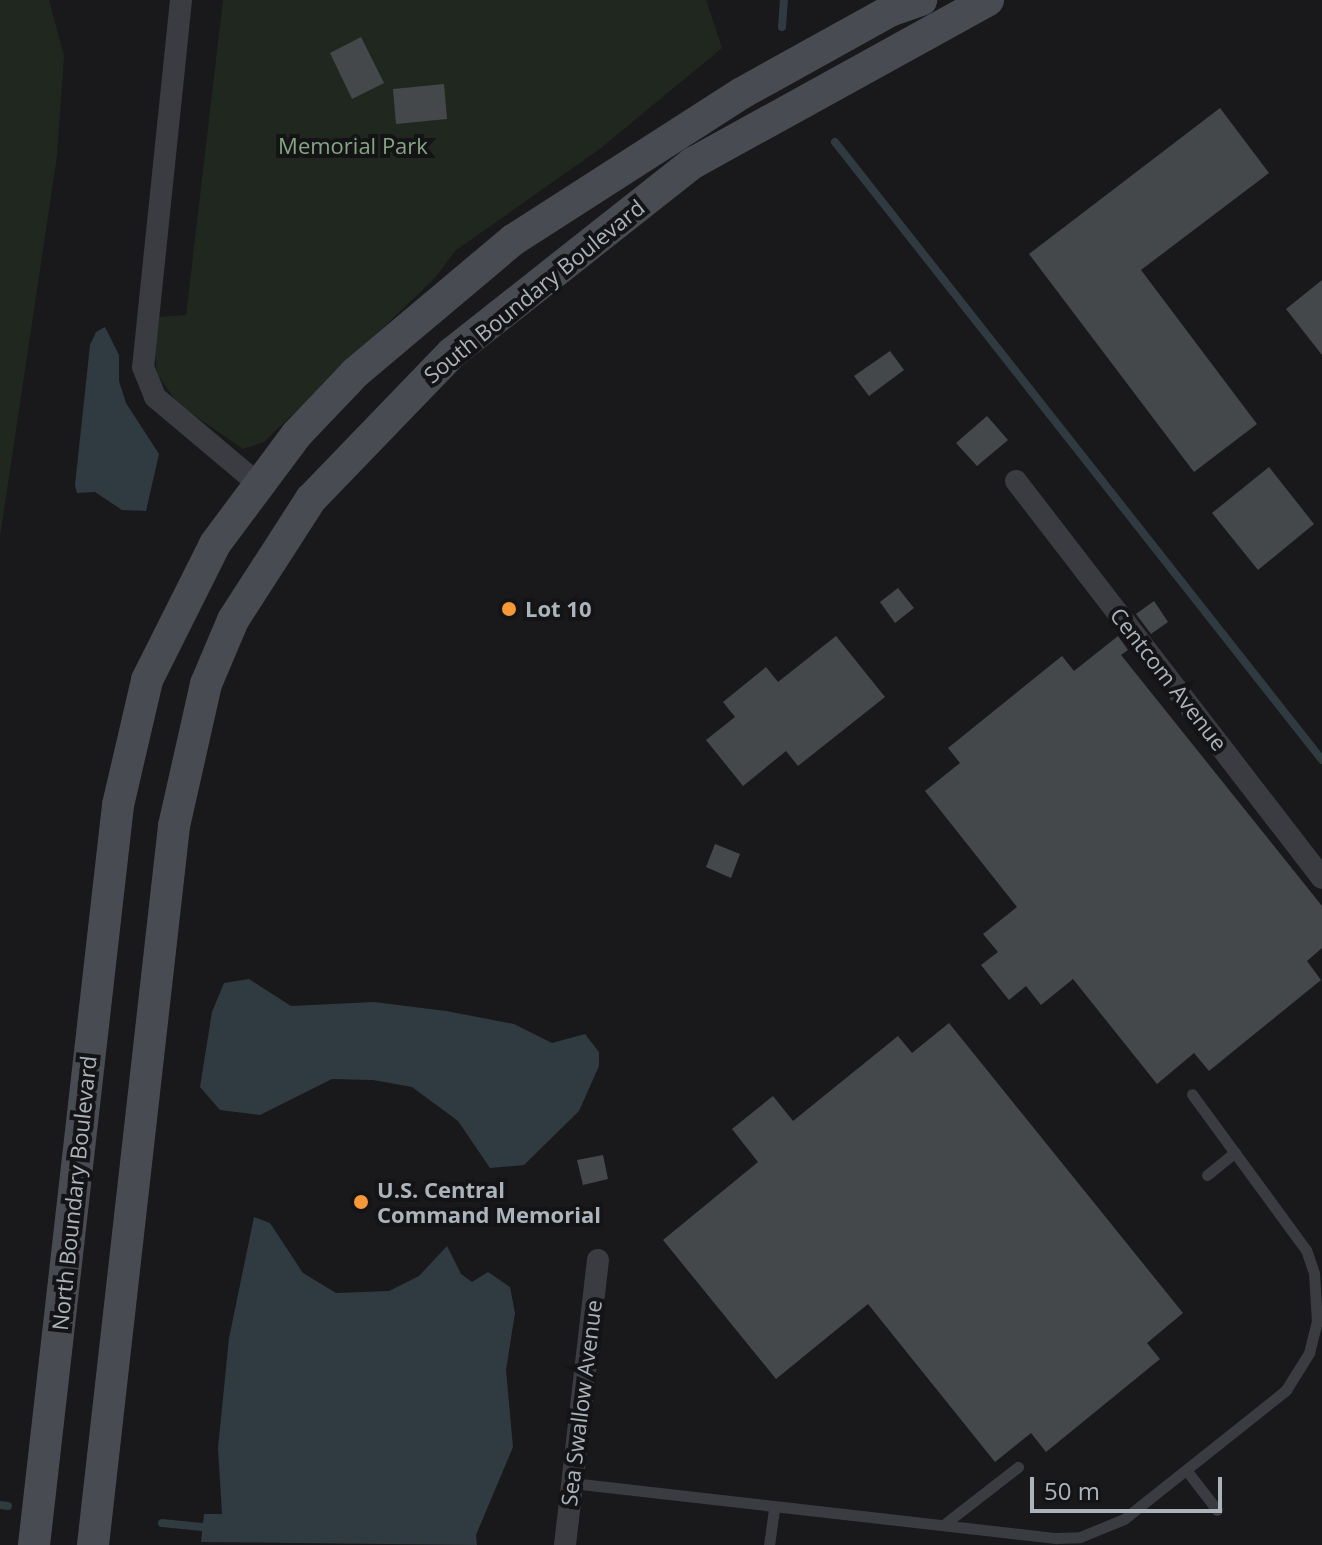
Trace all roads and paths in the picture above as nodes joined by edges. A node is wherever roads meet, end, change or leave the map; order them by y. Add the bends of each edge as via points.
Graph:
1 (181, 0) edge
2 (921, 0) edge
3 (988, 0) edge
4 (1016, 481) dead end
5 (257, 483) junction
6 (112, 841) joint
7 (1322, 878) edge
8 (1192, 1094) dead end
9 (1235, 1152) junction
10 (1207, 1175) dead end
11 (598, 1260) dead end
12 (1018, 1467) dead end
13 (1187, 1471) junction
14 (572, 1483) junction
15 (774, 1509) junction
16 (1217, 1510) dead end
17 (947, 1522) junction
18 (34, 1545) edge
19 (93, 1545) edge
20 (565, 1545) edge
21 (769, 1545) edge

1 - 5 street via 143,367 155,397
2 - 5 main road, South Boundary Boulevard via 892,10 742,93 513,240 355,373
3 - 19 main road, South Boundary Boulevard via 693,163 452,353 364,439 303,510 233,620 206,684 186,762 165,894
4 - 7 street, Centcom Avenue
5 - 6 main road, South Boundary Boulevard via 192,584 147,680
6 - 18 main road, North Boundary Boulevard
8 - 9 lane
9 - 10 lane
9 - 13 lane via 1306,1250 1314,1273 1317,1322 1309,1353 1286,1390
11 - 14 street, Sea Swallow Avenue
12 - 17 lane
13 - 16 lane
13 - 17 lane via 1124,1519 1080,1537 974,1530
14 - 15 lane
14 - 20 street, Sea Swallow Avenue
15 - 17 lane
15 - 21 lane

